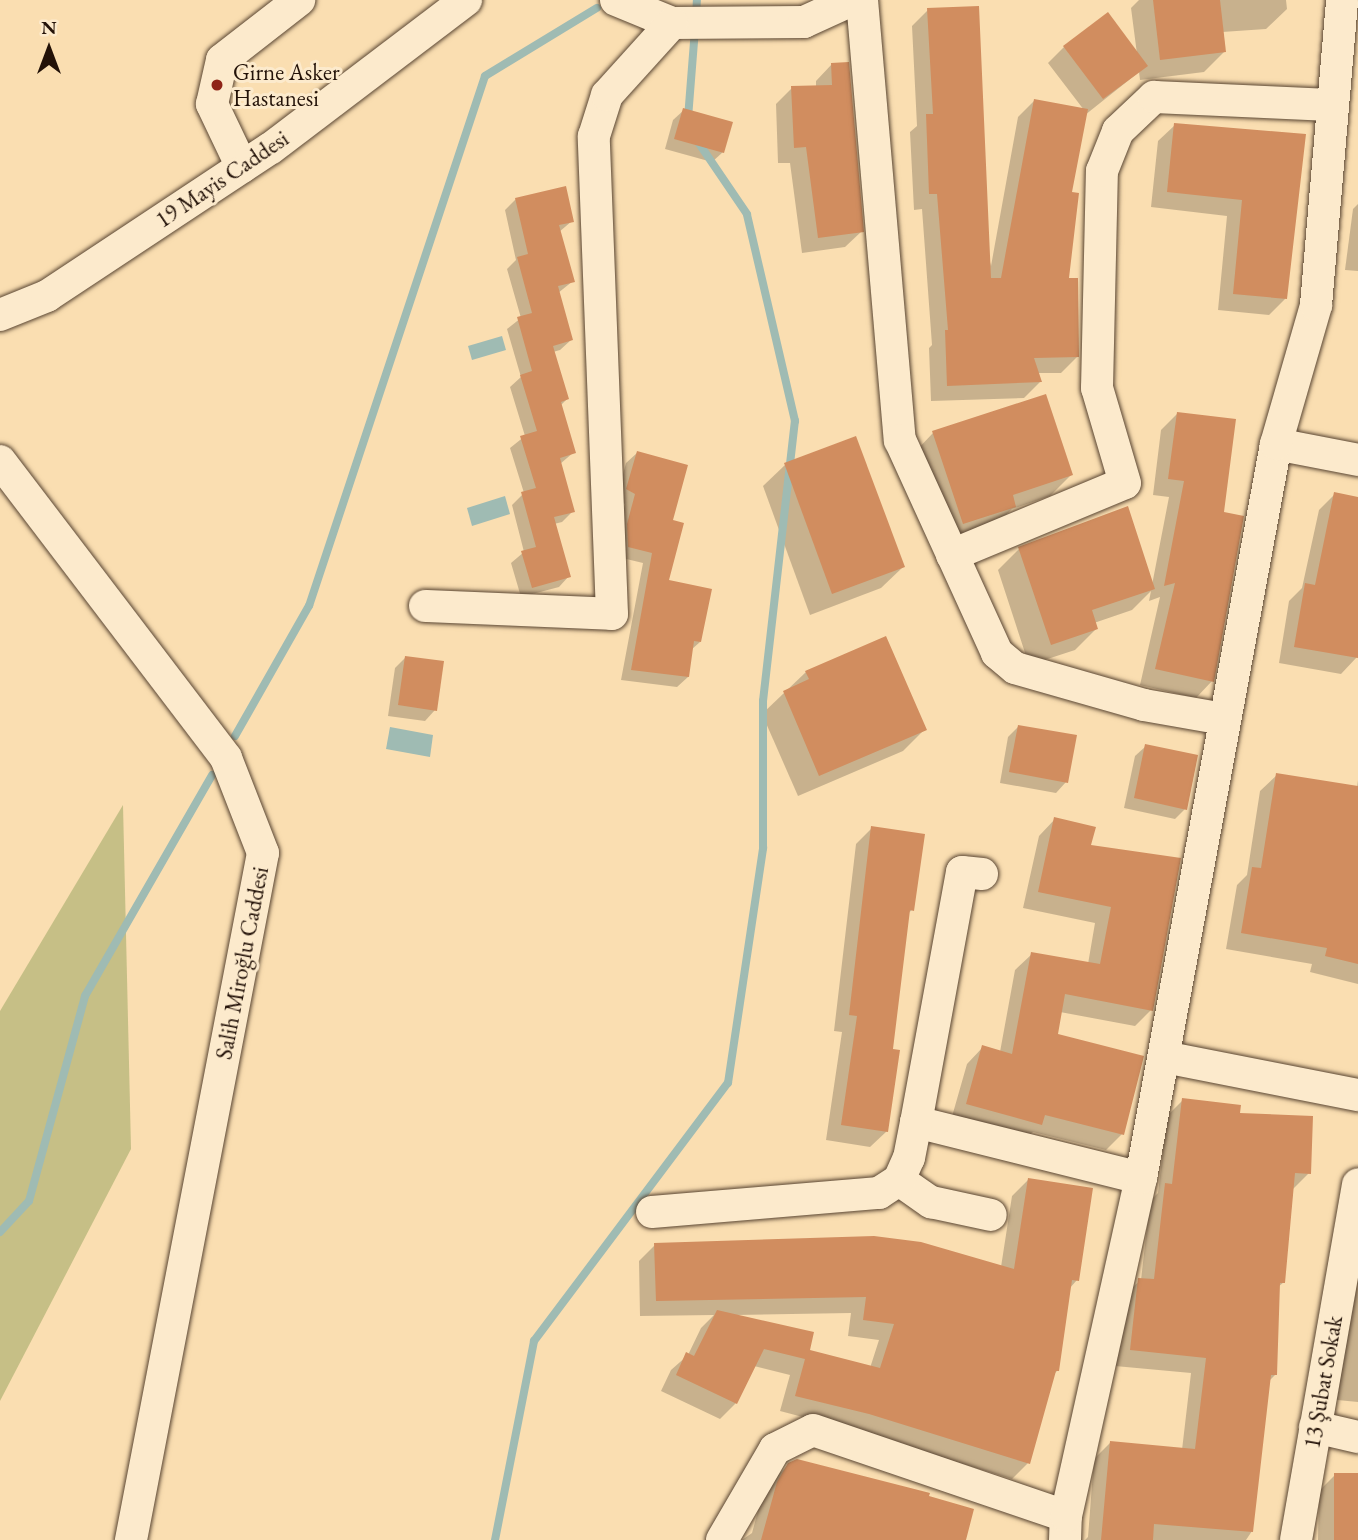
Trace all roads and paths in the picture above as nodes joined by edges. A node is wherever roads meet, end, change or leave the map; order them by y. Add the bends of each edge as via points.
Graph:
1 (299, 0) edge
2 (466, 0) edge
3 (616, 0) edge
4 (852, 0) edge
5 (862, 0) edge
6 (1342, 0) edge
7 (672, 23) junction
8 (1332, 105) junction
9 (242, 167) junction
10 (0, 316) edge
11 (1276, 444) junction
12 (1358, 460) edge
13 (0, 461) edge
14 (952, 555) junction
15 (425, 606) dead end
16 (1224, 719) junction
17 (982, 874) dead end
18 (1164, 1057) junction
19 (1358, 1095) edge
20 (916, 1122) junction
21 (1141, 1178) junction
22 (900, 1180) junction
23 (1358, 1184) edge
24 (652, 1212) dead end
25 (991, 1215) dead end
26 (1315, 1427) junction
27 (1358, 1437) edge
28 (1065, 1528) edge
29 (131, 1540) edge
30 (722, 1540) edge
31 (1296, 1540) edge

1 - 9 street via 222,60 212,104
2 - 9 street, 19 Mayis Caddesi
3 - 7 street
4 - 7 street via 804,22
5 - 14 street via 900,440
6 - 8 street
7 - 15 street via 607,95 594,136 612,614
8 - 11 street via 1316,305
8 - 14 street via 1154,97 1118,131 1102,171 1097,388 1125,483
9 - 10 street, 19 Mayis Caddesi via 47,296
11 - 12 street
11 - 16 street
13 - 29 street, Salih Miroğlu Caddesi via 226,758 263,853
14 - 16 street via 997,653 1014,668 1144,705
16 - 18 street
17 - 20 street via 962,872
18 - 19 street
18 - 21 street
20 - 21 street
20 - 22 street
21 - 28 street
22 - 24 street via 879,1193
22 - 25 street via 931,1202
23 - 26 street, 13 Şubat Sokak
26 - 27 street
26 - 31 street, 13 Şubat Sokak
28 - 30 street via 813,1430 775,1449

